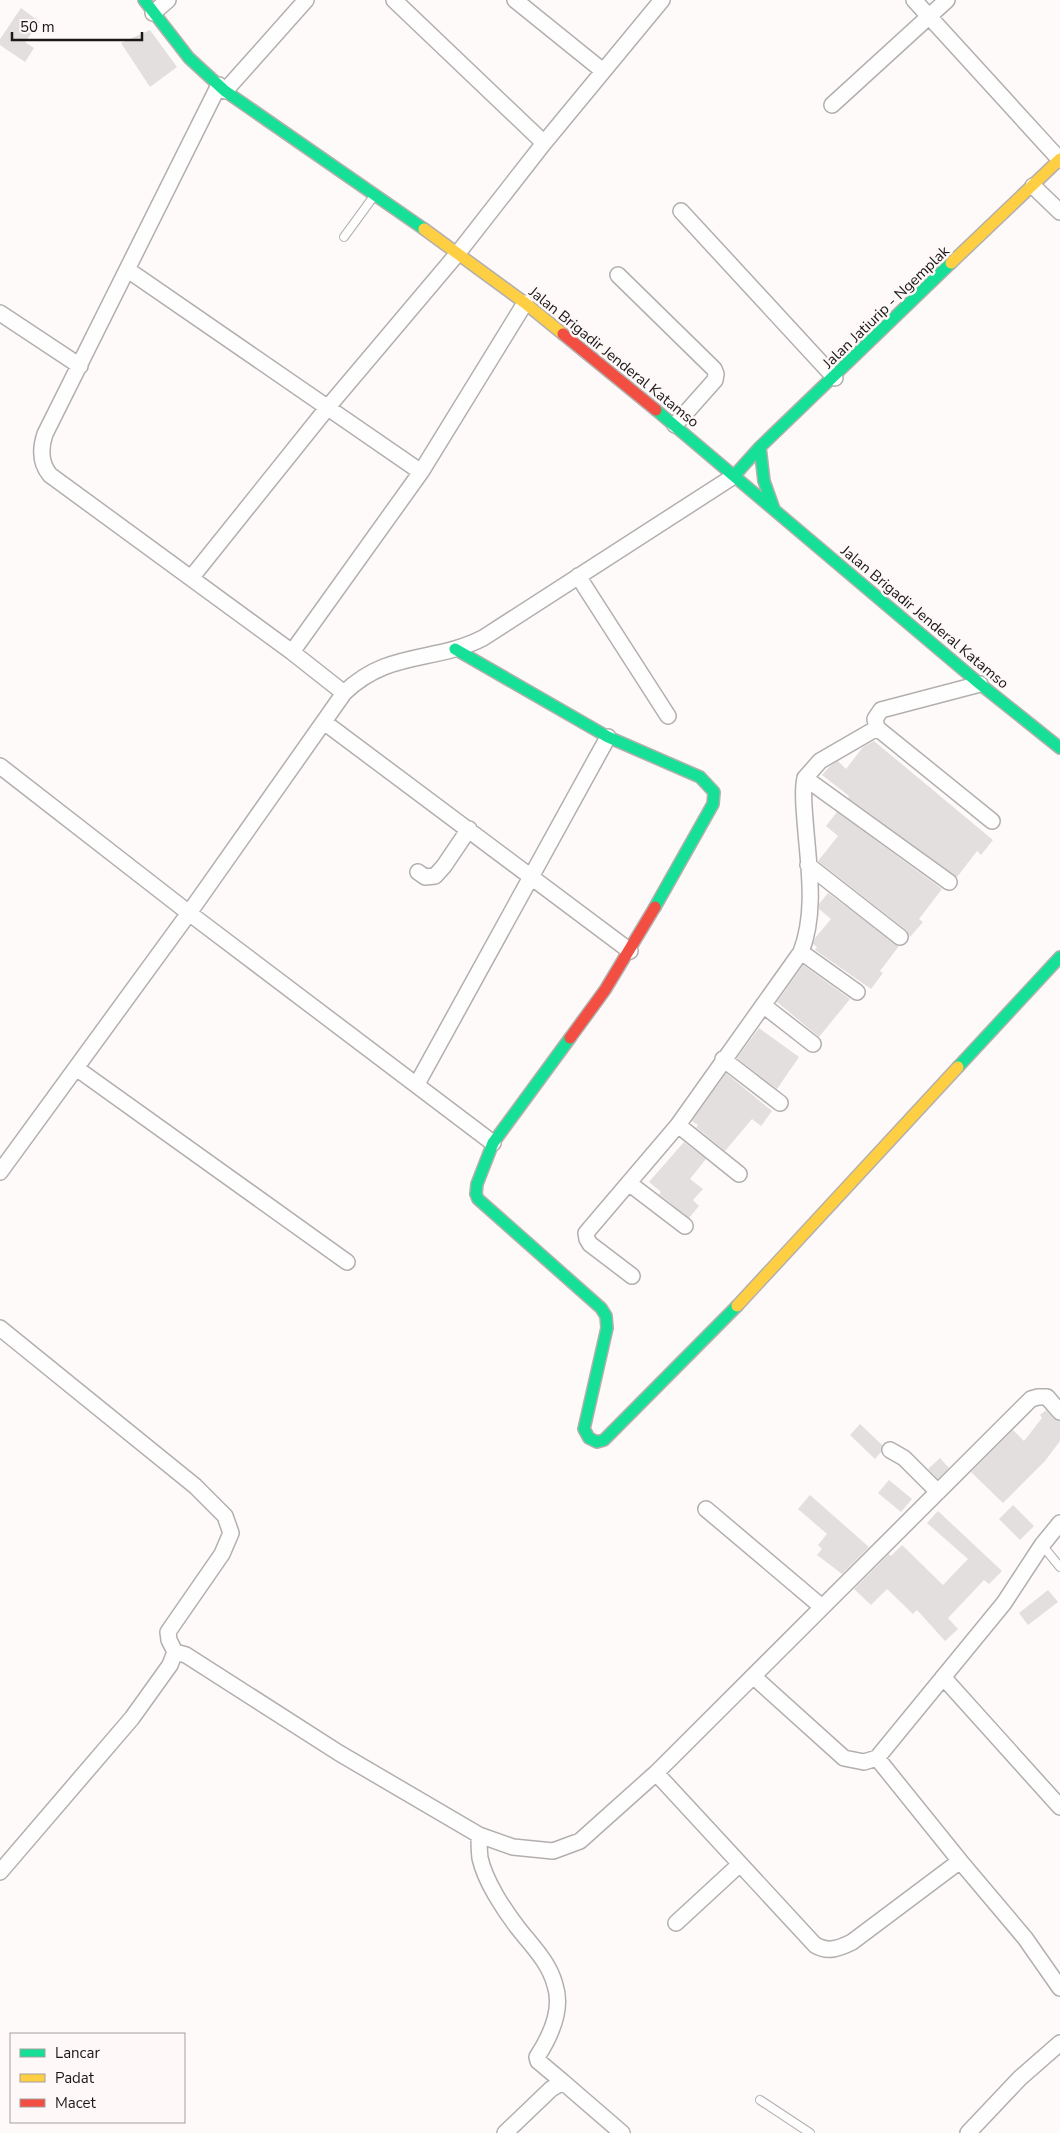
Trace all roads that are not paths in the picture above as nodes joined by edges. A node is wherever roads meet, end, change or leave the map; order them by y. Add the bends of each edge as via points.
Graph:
1 (144, 0) edge
2 (168, 0) edge
3 (394, 0) edge
4 (516, 0) edge
5 (662, 0) edge
6 (914, 0) edge
7 (947, 0) edge
8 (301, 2) edge
9 (153, 13) junction
10 (929, 16) junction
11 (602, 71) junction
12 (222, 88) junction
13 (832, 106) dead end
14 (544, 143) junction
15 (1060, 160) edge
16 (1033, 186) junction
17 (375, 195) junction
18 (681, 212) dead end
19 (1060, 212) edge
20 (344, 237) dead end
21 (458, 253) junction
22 (128, 270) junction
23 (618, 275) dead end
24 (525, 303) junction
25 (0, 314) edge
26 (80, 366) junction
27 (835, 378) junction
28 (328, 407) junction
29 (674, 426) junction
30 (760, 447) junction
31 (421, 472) junction
32 (734, 476) junction
33 (775, 510) junction
34 (578, 576) junction
35 (191, 578) junction
36 (455, 650) junction
37 (292, 652) junction
38 (980, 684) junction
39 (344, 693) junction
40 (668, 716) dead end
41 (324, 722) junction
42 (877, 728) junction
43 (608, 737) junction
44 (1060, 748) edge
45 (0, 766) edge
46 (805, 778) junction
47 (992, 821) dead end
48 (469, 829) junction
49 (808, 865) junction
50 (418, 872) dead end
51 (532, 876) junction
52 (949, 882) dead end
53 (189, 913) junction
54 (900, 937) dead end
55 (630, 951) junction
56 (801, 952) junction
57 (1060, 957) edge
58 (857, 992) dead end
59 (763, 1005) junction
60 (813, 1044) dead end
61 (723, 1059) junction
62 (76, 1068) junction
63 (416, 1084) junction
64 (780, 1103) dead end
65 (678, 1125) junction
66 (493, 1143) junction
67 (0, 1172) edge
68 (739, 1174) dead end
69 (630, 1184) junction
70 (685, 1226) dead end
71 (347, 1262) dead end
72 (632, 1276) dead end
73 (0, 1328) edge
74 (1060, 1412) edge
75 (890, 1450) dead end
76 (938, 1492) junction
77 (706, 1509) dead end
78 (1060, 1523) edge
79 (1042, 1545) junction
80 (1060, 1567) edge
81 (822, 1607) junction
82 (172, 1646) junction
83 (753, 1676) junction
84 (943, 1677) junction
85 (877, 1758) junction
86 (656, 1773) junction
87 (1060, 1807) edge
88 (479, 1835) junction
89 (960, 1861) junction
90 (740, 1864) junction
91 (0, 1872) edge
92 (676, 1923) dead end
93 (1060, 1988) edge
94 (1060, 2043) edge
95 (560, 2080) junction
96 (760, 2100) dead end
97 (504, 2133) edge
98 (622, 2133) edge
99 (810, 2133) edge
100 (968, 2133) edge

1 - 9 street, Jalan Brigadir Jenderal Katamso
2 - 9 street
3 - 14 street
4 - 11 street
5 - 11 street
6 - 10 street
7 - 10 street
8 - 12 street
9 - 12 street, Jalan Brigadir Jenderal Katamso via 189,58
10 - 13 street
10 - 15 street
11 - 14 street
12 - 17 street, Jalan Brigadir Jenderal Katamso
12 - 22 street
14 - 21 street
15 - 16 street, Jalan Jatiurip - Ngemplak
16 - 19 street
16 - 27 street, Jalan Jatiurip - Ngemplak
17 - 20 lane
17 - 21 street, Jalan Brigadir Jenderal Katamso
18 - 27 street
21 - 24 street, Jalan Brigadir Jenderal Katamso
21 - 28 street
22 - 26 street
22 - 28 street
23 - 29 street via 716,374 715,380
24 - 29 street, Jalan Brigadir Jenderal Katamso
24 - 31 street
25 - 26 street
26 - 35 street via 42,443 44,467 50,475
27 - 30 street, Jalan Jatiurip - Ngemplak
28 - 31 street
28 - 35 street
29 - 32 street, Jalan Brigadir Jenderal Katamso
30 - 32 street, Jalan Jatiurip - Ngemplak
30 - 33 street via 764,481
31 - 37 street
32 - 33 street, Jalan Brigadir Jenderal Katamso
32 - 34 street
33 - 38 street, Jalan Brigadir Jenderal Katamso
34 - 36 street via 507,624
34 - 40 street
35 - 37 street
36 - 39 street via 390,664 368,674
36 - 43 street
37 - 39 street
38 - 42 street via 881,710 875,719
38 - 44 street, Jalan Brigadir Jenderal Katamso
39 - 41 street
41 - 48 street
41 - 53 street
42 - 46 street via 820,761
42 - 47 street
43 - 51 street
43 - 55 street via 692,772 714,792 713,804
45 - 53 street
46 - 49 street
46 - 52 street
48 - 50 street via 435,876 425,877
48 - 51 street
49 - 54 street
49 - 56 street via 809,923
51 - 55 street
51 - 63 street
53 - 62 street
53 - 63 street
55 - 66 street
56 - 58 street
56 - 59 street
57 - 66 street via 732,1311 620,1426 598,1443 588,1438 584,1429 607,1328 606,1316 601,1308 478,1199 476,1184
59 - 60 street
59 - 61 street
61 - 64 street
61 - 65 street
62 - 67 street
62 - 71 street
63 - 66 street
65 - 68 street
65 - 69 street
69 - 70 street
69 - 72 street via 586,1233 590,1244
73 - 82 street via 195,1486 226,1516 229,1539 170,1628
74 - 76 street via 1047,1397 1031,1399
75 - 76 street via 904,1458
76 - 81 street
77 - 81 street
78 - 79 street
79 - 80 lane
79 - 84 street via 1004,1603
81 - 83 street
82 - 88 street
82 - 91 street via 170,1665 132,1718
83 - 85 street via 844,1758 864,1762
83 - 86 street
84 - 85 street
84 - 87 street
85 - 89 street
86 - 88 street via 580,1840 553,1852 513,1846
86 - 90 street
88 - 95 street via 480,1858 498,1899 540,1954 556,1986 552,2031 538,2061
89 - 90 street via 852,1942 825,1950 815,1945
89 - 93 street via 1025,1938
90 - 92 street
94 - 100 street via 1020,2078
95 - 97 street
95 - 98 street
96 - 99 lane

